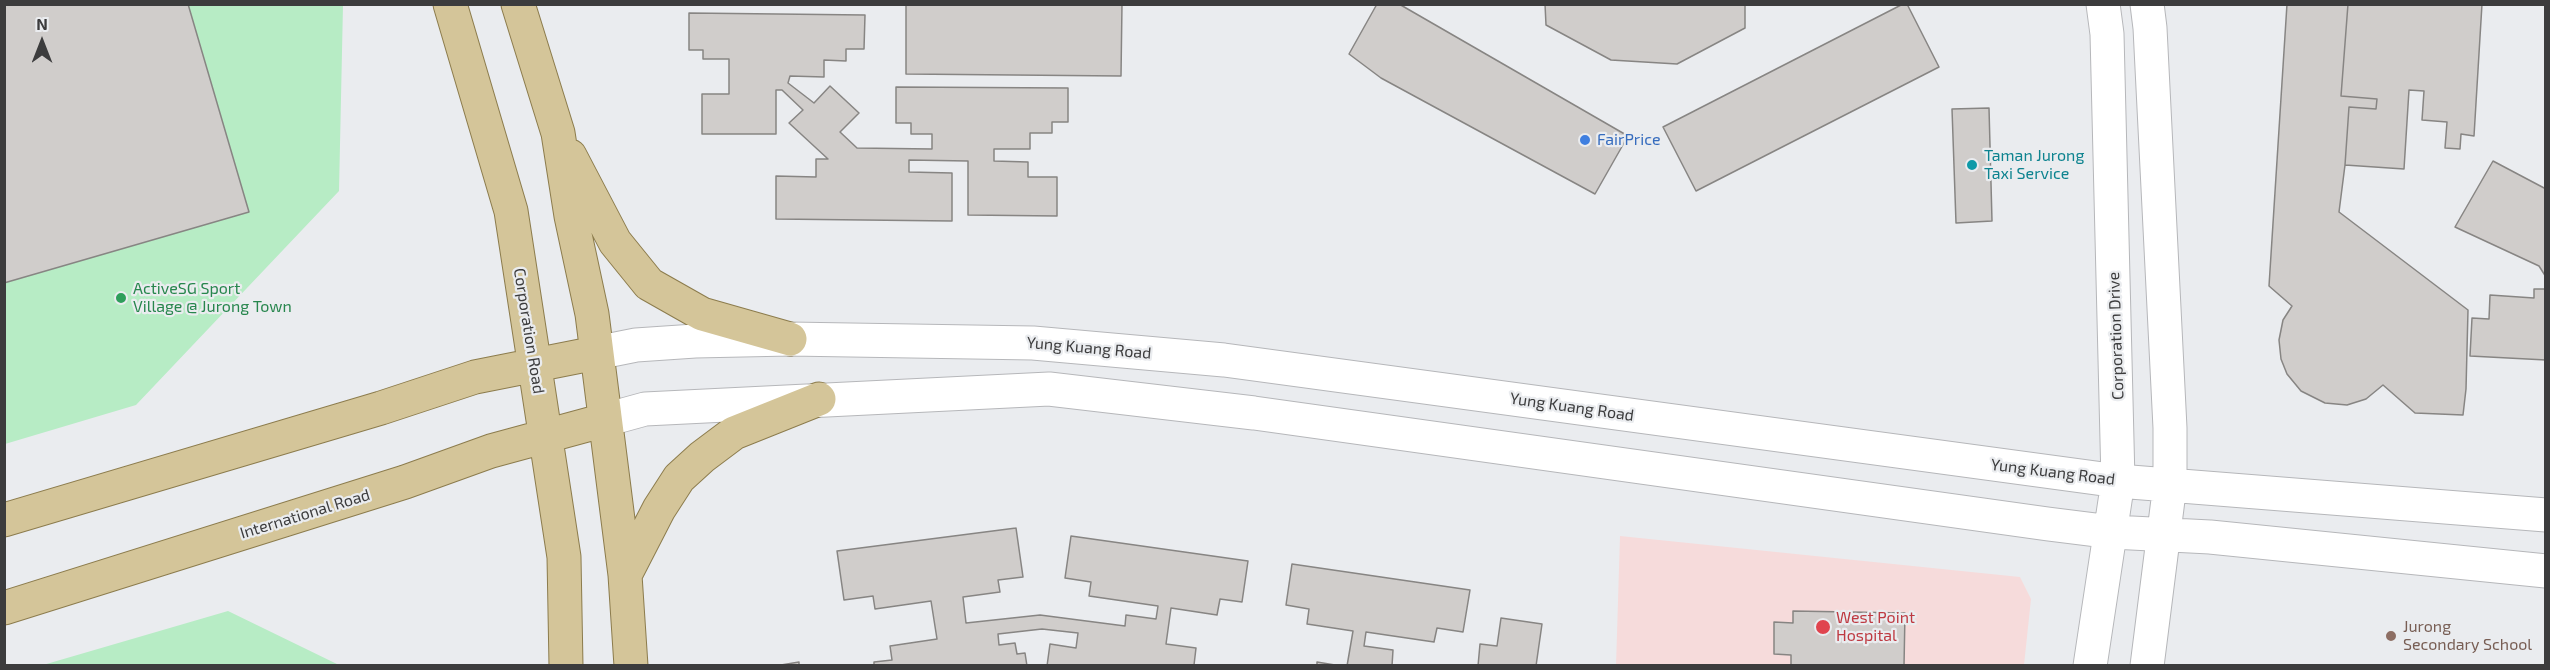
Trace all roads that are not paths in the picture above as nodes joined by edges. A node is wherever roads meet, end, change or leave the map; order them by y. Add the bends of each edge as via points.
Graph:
1 (450, 4) edge
2 (518, 4) edge
3 (2103, 4) edge
4 (2147, 4) edge
5 (558, 133) junction
6 (790, 339) junction
7 (596, 354) junction
8 (535, 366) junction
9 (819, 399) junction
10 (605, 420) junction
11 (545, 436) junction
12 (2118, 481) junction
13 (2170, 484) junction
14 (2546, 515) edge
15 (4, 520) edge
16 (2112, 532) junction
17 (2165, 535) junction
18 (2546, 572) edge
19 (625, 575) junction
20 (4, 608) edge
21 (566, 666) edge
22 (631, 666) edge
23 (2090, 666) edge
24 (2147, 666) edge

1 - 8 main road, Corporation Road via 511,211
2 - 5 main road
3 - 12 street, Corporation Drive via 2107,34
4 - 13 street
5 - 6 main road via 615,242 649,284 702,314
5 - 7 main road
6 - 7 street, Yung Kuang Road via 636,345
6 - 12 street, Yung Kuang Road via 1033,343 1224,360
7 - 8 main road
7 - 10 main road
8 - 11 main road, Corporation Road
8 - 15 main road via 476,377
9 - 10 street via 645,409
9 - 16 street via 1049,389
9 - 19 main road via 734,433 702,457 679,478
10 - 11 main road, International Road
10 - 19 main road
11 - 20 main road, International Road
11 - 21 main road, Corporation Road via 564,557
12 - 13 street, Yung Kuang Road
12 - 16 street, Corporation Drive
13 - 14 street, Yung Kuang Road
13 - 17 street
16 - 17 street
16 - 23 street, Corporation Drive
17 - 18 street
17 - 24 street
19 - 22 main road

